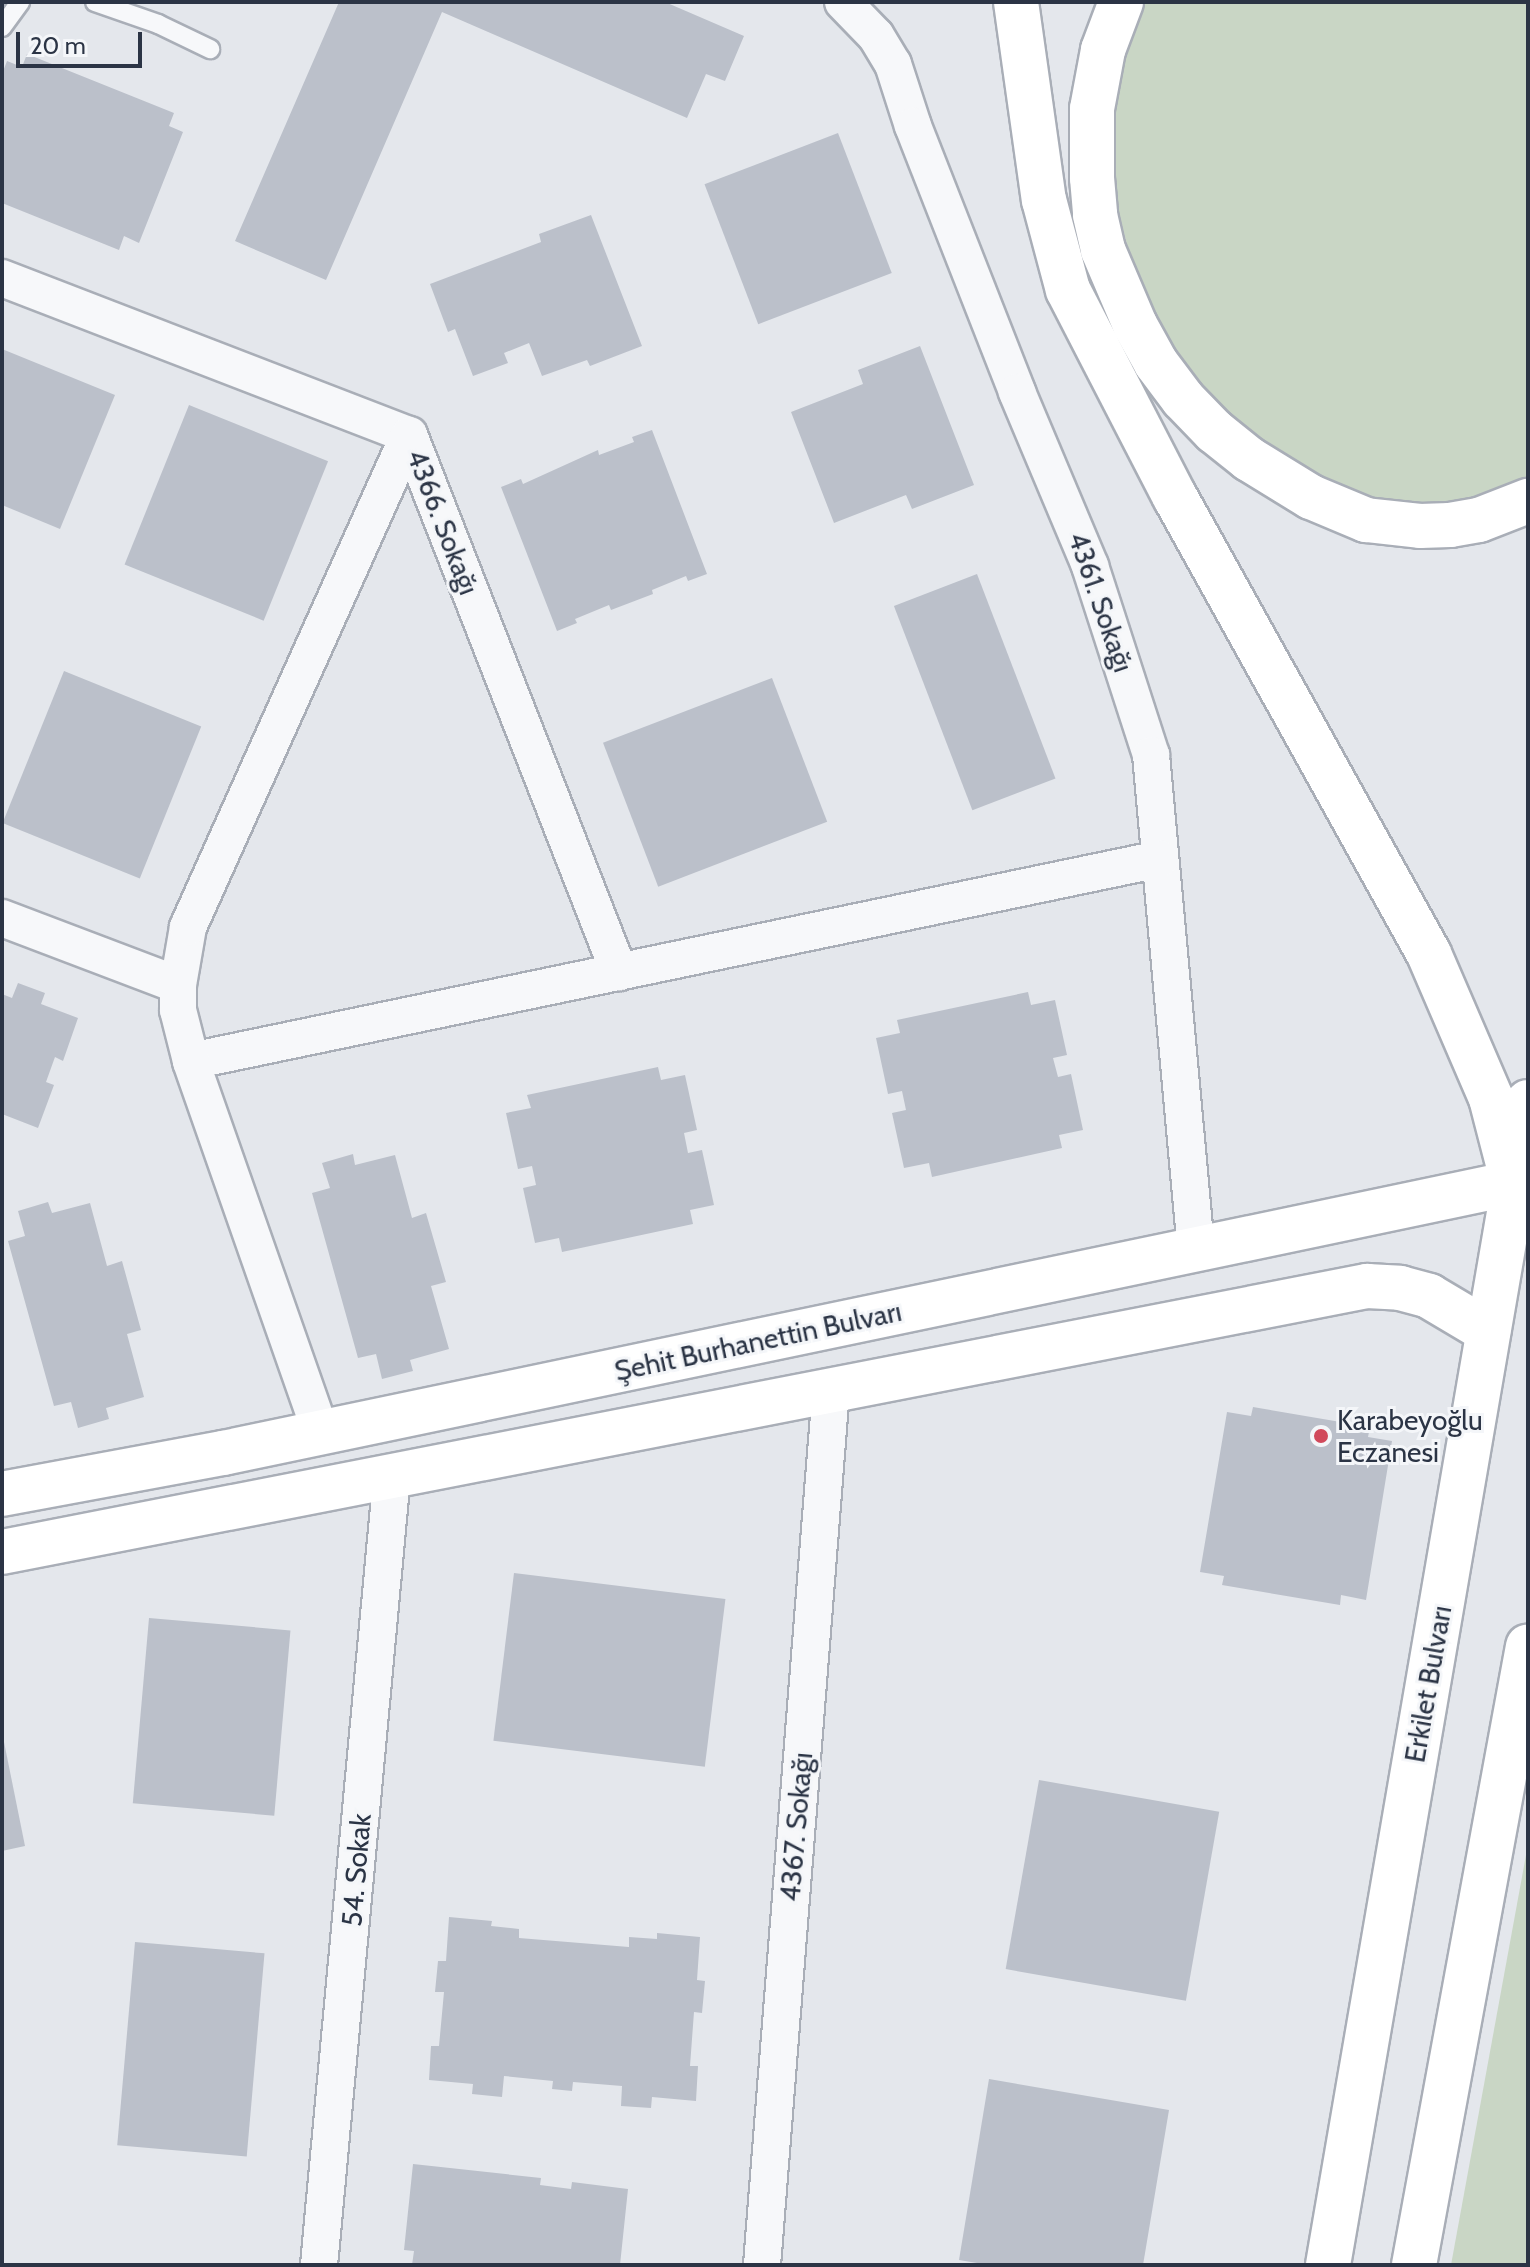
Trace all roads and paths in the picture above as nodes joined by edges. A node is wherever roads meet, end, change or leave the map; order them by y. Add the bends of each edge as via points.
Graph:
1 (20, 2) edge
2 (95, 2) edge
3 (843, 2) edge
4 (1016, 2) edge
5 (1121, 2) edge
6 (2, 27) edge
7 (210, 49) dead end
8 (2, 278) edge
9 (409, 435) junction
10 (1528, 501) edge
11 (1160, 859) junction
12 (2, 918) edge
13 (619, 972) junction
14 (178, 985) junction
15 (191, 1061) junction
16 (1528, 1102) edge
17 (1513, 1183) junction
18 (1196, 1250) junction
19 (1488, 1331) junction
20 (831, 1390) junction
21 (321, 1433) junction
22 (392, 1475) junction
23 (2, 1494) edge
24 (2, 1552) edge
25 (1528, 1646) edge
26 (319, 2265) edge
27 (762, 2265) edge
28 (1328, 2265) edge
29 (1414, 2265) edge

1 - 6 lane
2 - 7 lane
3 - 11 street, 4361. Sokağı via 876,36 893,64 994,333 1090,566 1151,755
4 - 17 main road via 1044,200 1068,290 1160,469 1429,954 1491,1098
5 - 10 main road via 1103,50 1092,109 1095,215 1103,250 1135,325 1183,399 1249,459 1311,497 1366,520 1450,525
8 - 9 street, 4366. Sokağı
9 - 13 street, 4366. Sokağı
9 - 14 street via 188,927
11 - 13 street
11 - 18 street, 4361. Sokağı
12 - 14 street
13 - 15 street
14 - 15 street via 178,1010
15 - 21 street
16 - 17 main road, Erkilet Bulvarı
17 - 18 main road, Şehit Burhanettin Bulvarı
17 - 19 main road, Erkilet Bulvarı
18 - 21 main road, Şehit Burhanettin Bulvarı
19 - 20 main road via 1429,1296 1367,1286
19 - 28 main road, Erkilet Bulvarı
20 - 22 main road
20 - 27 street, 4367. Sokağı
21 - 22 main road
21 - 23 main road, Şehit Burhanettin Bulvarı
22 - 24 main road
22 - 26 street, 54. Sokak
25 - 29 main road

